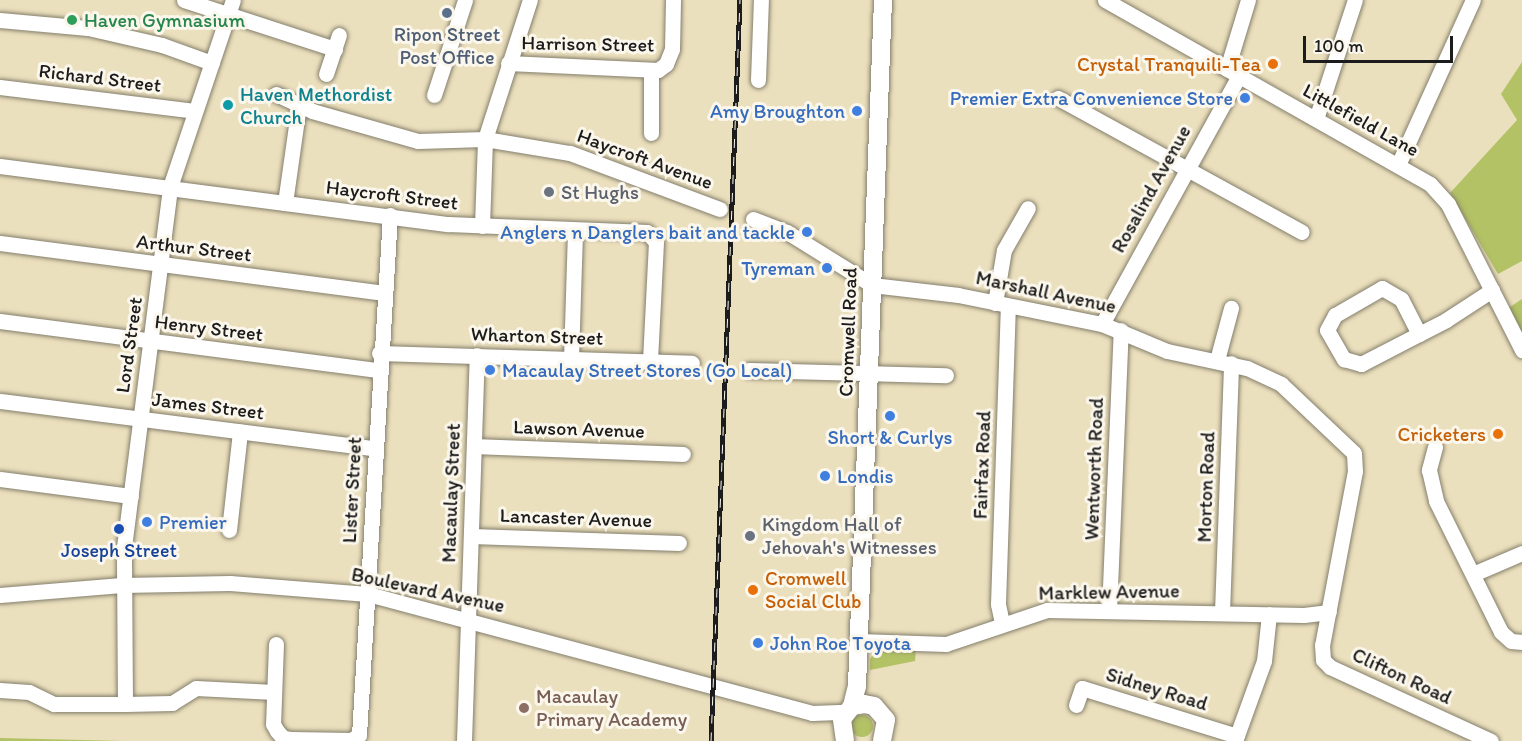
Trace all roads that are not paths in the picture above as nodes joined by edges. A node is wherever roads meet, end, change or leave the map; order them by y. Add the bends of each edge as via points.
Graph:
1 (184, 0) edge
2 (465, 0) edge
3 (530, 0) edge
4 (673, 0) edge
5 (761, 0) edge
6 (883, 0) edge
7 (1105, 0) edge
8 (1248, 0) edge
9 (1355, 0) edge
10 (1473, 0) edge
11 (1121, 4) edge
12 (230, 7) edge
13 (0, 20) edge
14 (212, 63) junction
15 (508, 63) junction
16 (651, 70) junction
17 (1233, 72) junction
18 (326, 74) dead end
19 (758, 80) dead end
20 (0, 87) edge
21 (276, 94) dead end
22 (434, 95) dead end
23 (1058, 98) dead end
24 (299, 105) junction
25 (195, 111) junction
26 (1316, 119) junction
27 (651, 133) dead end
28 (485, 139) junction
29 (1398, 165) junction
30 (0, 166) edge
31 (1187, 168) junction
32 (170, 187) junction
33 (285, 203) junction
34 (1028, 208) dead end
35 (720, 209) dead end
36 (390, 215) junction
37 (753, 219) dead end
38 (482, 226) junction
39 (575, 231) junction
40 (1302, 232) dead end
41 (0, 243) edge
42 (161, 265) junction
43 (872, 285) junction
44 (1492, 290) junction
45 (383, 293) junction
46 (1002, 306) junction
47 (1231, 308) dead end
48 (0, 321) edge
49 (1102, 324) junction
50 (1121, 330) junction
51 (1419, 334) junction
52 (151, 342) junction
53 (1522, 350) edge
54 (380, 353) junction
55 (477, 355) junction
56 (571, 359) junction
57 (650, 362) junction
58 (1224, 362) junction
59 (692, 363) dead end
60 (378, 370) junction
61 (749, 370) dead end
62 (868, 373) junction
63 (946, 375) dead end
64 (0, 401) edge
65 (141, 419) junction
66 (240, 432) junction
67 (474, 446) junction
68 (1436, 447) dead end
69 (374, 448) junction
70 (1354, 453) joint
71 (683, 454) dead end
72 (0, 479) edge
73 (131, 496) junction
74 (229, 530) dead end
75 (471, 536) junction
76 (679, 543) dead end
77 (1522, 554) edge
78 (1473, 574) junction
79 (122, 585) junction
80 (368, 594) junction
81 (0, 595) edge
82 (1109, 611) junction
83 (1222, 612) junction
84 (1329, 612) junction
85 (1269, 614) junction
86 (469, 618) junction
87 (1002, 623) junction
88 (859, 641) junction
89 (1522, 642) edge
90 (276, 644) dead end
91 (857, 666) junction
92 (0, 690) edge
93 (274, 692) junction
94 (125, 704) junction
95 (1076, 705) dead end
96 (849, 709) junction
97 (801, 710) junction
98 (880, 713) junction
99 (844, 738) edge
100 (1236, 739) edge
101 (464, 741) edge
102 (882, 741) edge
103 (898, 741) edge
104 (1491, 741) edge

1 - 12 street
2 - 22 street
3 - 15 street
4 - 16 street, Harrison Street via 672,49 666,64
5 - 19 street
6 - 43 main road, Cromwell Road
7 - 11 street, Littlefield Lane
8 - 17 street, Rosalind Avenue
9 - 26 street
10 - 29 street
11 - 17 street, Littlefield Lane
12 - 14 street, Lord Street
12 - 18 street via 337,42
13 - 14 street via 88,28 162,45
14 - 25 street, Lord Street
15 - 16 street, Harrison Street
15 - 28 street
16 - 27 street
17 - 26 street, Littlefield Lane
17 - 31 street, Rosalind Avenue
20 - 25 street, Richard Street
21 - 24 street, Haycroft Avenue
23 - 31 street
24 - 28 street, Haycroft Avenue via 418,141
24 - 33 street
25 - 32 street, Lord Street
26 - 29 street, Littlefield Lane
28 - 35 street, Haycroft Avenue via 593,160
28 - 38 street
29 - 44 street, Littlefield Lane via 1430,184 1444,198
30 - 32 street, Haycroft Street
31 - 40 street
31 - 49 street, Rosalind Avenue
32 - 33 street, Haycroft Street
32 - 42 street, Lord Street
33 - 36 street, Haycroft Street
34 - 46 street, Fairfax Road via 1004,250
36 - 38 street, Haycroft Street
36 - 45 street, Lister Street
37 - 43 street via 787,232
38 - 39 street, Haycroft Street
39 - 56 street
39 - 57 street, Haycroft Street via 643,231 654,238
41 - 42 street, Arthur Street
42 - 45 street, Arthur Street
42 - 52 street, Lord Street
43 - 46 street, Marshall Avenue via 957,295
43 - 62 main road, Cromwell Road
44 - 51 street
44 - 53 street, Littlefield Lane
45 - 54 street, Lister Street
46 - 49 street, Marshall Avenue
46 - 87 street, Fairfax Road via 998,604
47 - 58 street, Morton Road
48 - 52 street, Henry Street
49 - 50 street, Marshall Avenue
50 - 58 street, Marshall Avenue via 1167,351
50 - 82 street, Wentworth Road
51 - 51 street via 1361,364 1353,364 1344,359 1327,330 1335,315 1382,288 1401,299
52 - 60 street, Henry Street
52 - 65 street, Lord Street
54 - 55 street, Wharton Street
54 - 60 street, Lister Street
55 - 56 street, Wharton Street
55 - 67 street, Macaulay Street
56 - 57 street, Wharton Street
57 - 59 street, Wharton Street
58 - 70 street, Marshall Avenue via 1281,384
58 - 83 street, Morton Road
60 - 69 street, Lister Street
61 - 62 street
62 - 63 street
62 - 88 main road, Cromwell Road
64 - 65 street, James Street
65 - 66 street, James Street
65 - 73 street, Lord Street
66 - 69 street, James Street
66 - 74 street
67 - 71 street, Lawson Avenue
67 - 75 street, Macaulay Street
68 - 78 street via 1430,459 1432,490
69 - 80 street, Lister Street
70 - 84 street, Clifton Road via 1355,471
72 - 73 street
73 - 79 street, Lord Street
75 - 76 street, Lancaster Avenue
75 - 86 street, Macaulay Street
77 - 78 street
78 - 89 street via 1501,632 1511,641
79 - 80 street, Boulevard Avenue via 230,583
79 - 81 street, Boulevard Avenue
79 - 94 street, Lord Street
80 - 86 street, Boulevard Avenue
80 - 93 street, Lister Street via 359,735 351,740 283,738 273,724
82 - 83 street, Marklew Avenue
82 - 87 street, Marklew Avenue via 1047,610
83 - 85 street, Marklew Avenue
84 - 85 street, Marklew Avenue
84 - 104 street, Clifton Road via 1321,654 1330,667
85 - 100 street via 1264,661
86 - 97 street, Boulevard Avenue
86 - 101 street, Macaulay Street
87 - 88 street, Marklew Avenue via 946,644
88 - 91 main road, Cromwell Road
90 - 93 street, Lister Street
91 - 96 main road, Cromwell Road via 857,686
91 - 98 main road, Cromwell Road
92 - 94 street via 29,692 54,704
93 - 94 street via 196,688 172,703
95 - 100 street, Sidney Road via 1082,688
96 - 97 street, Boulevard Avenue via 823,714
96 - 98 main road
96 - 99 main road, Cromwell Road
97 - 99 street, Boulevard Avenue
98 - 102 main road
98 - 103 main road, Cromwell Road

